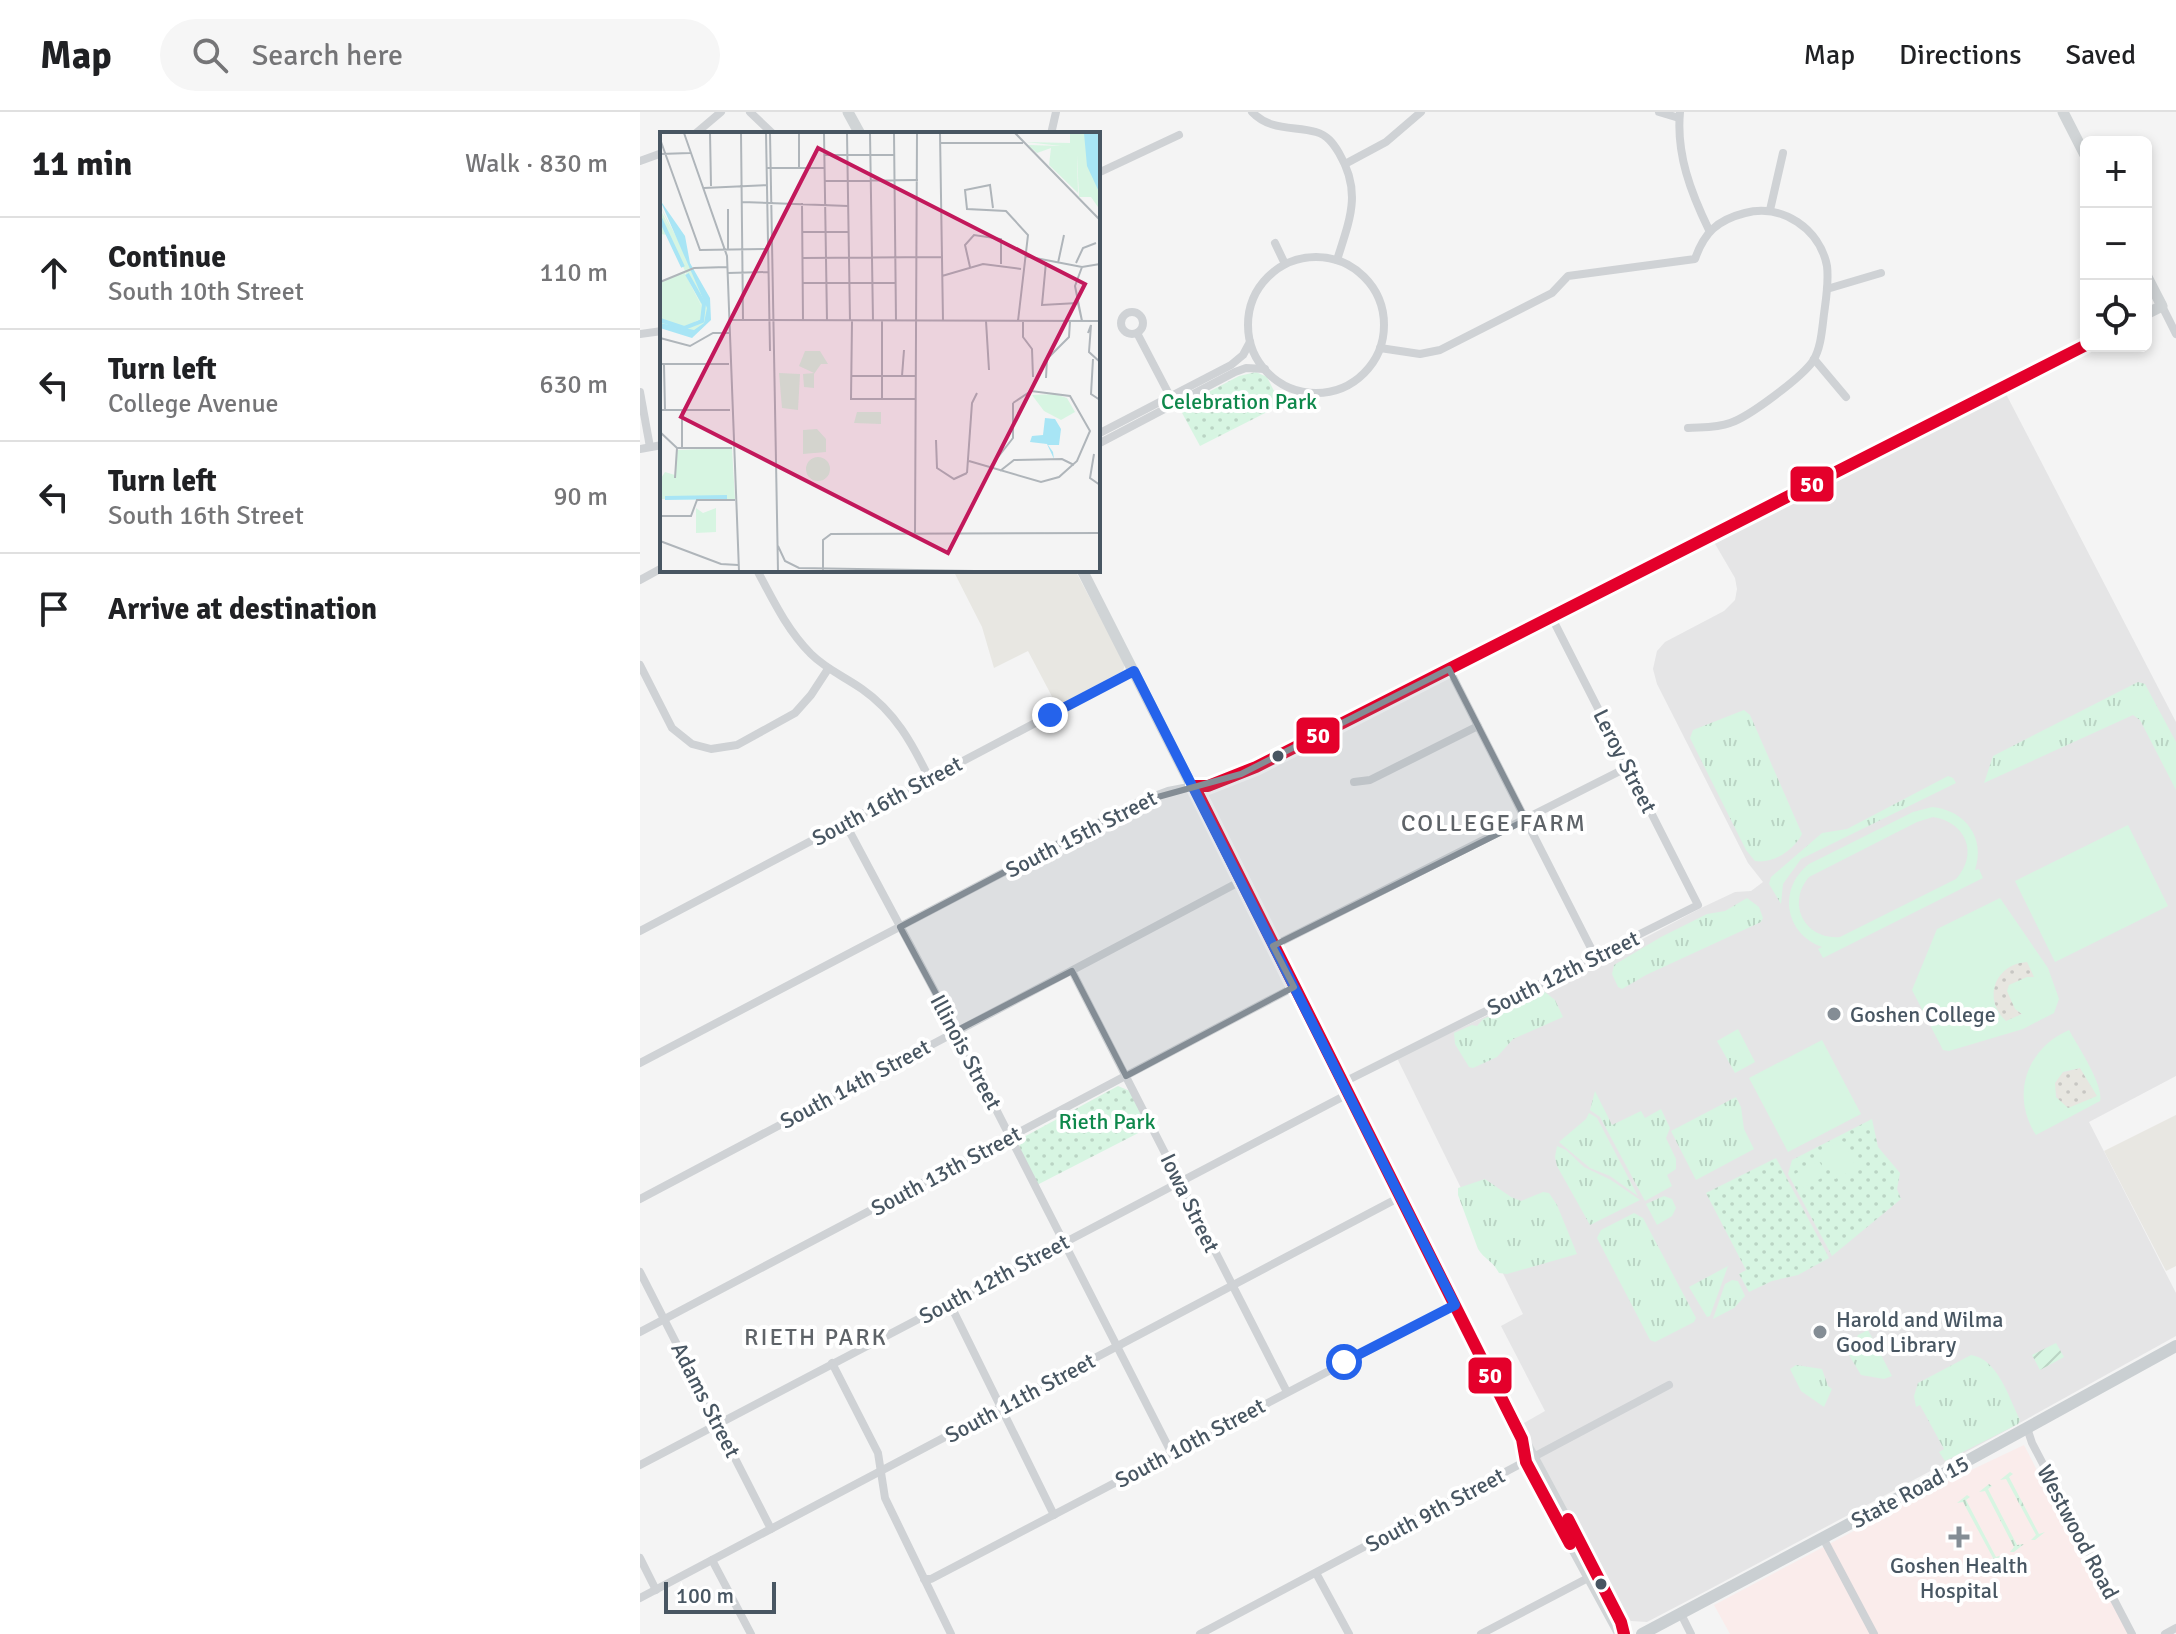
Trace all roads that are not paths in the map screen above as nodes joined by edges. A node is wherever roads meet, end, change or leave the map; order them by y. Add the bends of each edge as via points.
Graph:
1 (721, 112) edge
2 (750, 112) edge
3 (848, 112) edge
4 (1056, 112) edge
5 (1252, 112) edge
6 (1421, 112) edge
7 (1659, 112) edge
8 (2063, 112) edge
9 (1679, 115) edge
10 (697, 132) edge
11 (771, 132) edge
12 (859, 132) edge
13 (1051, 132) edge
14 (1179, 135) dead end
15 (2080, 145) edge
16 (1783, 153) dead end
17 (660, 154) edge
18 (640, 161) edge
19 (1345, 164) junction
20 (1100, 172) edge
21 (1770, 210) junction
22 (1709, 230) junction
23 (1275, 243) dead end
24 (1337, 260) junction
25 (1285, 264) junction
26 (1881, 273) dead end
27 (2149, 280) edge
28 (1827, 289) junction
29 (2162, 306) junction
30 (2152, 311) edge
31 (660, 331) edge
32 (1137, 333) dead end
33 (640, 334) edge
34 (2176, 334) edge
35 (1250, 341) junction
36 (1380, 348) junction
37 (2080, 348) edge
38 (1814, 359) junction
39 (1265, 369) junction
40 (640, 392) edge
41 (1846, 397) dead end
42 (1172, 400) junction
43 (1688, 428) dead end
44 (1100, 433) edge
45 (1100, 443) edge
46 (643, 447) edge
47 (660, 569) edge
48 (758, 572) edge
49 (1083, 572) edge
50 (640, 580) edge
51 (1551, 616) junction
52 (640, 665) edge
53 (828, 669) junction
54 (1449, 669) junction
55 (1134, 671) junction
56 (1478, 726) junction
57 (1628, 767) junction
58 (929, 778) junction
59 (1354, 782) dead end
60 (1194, 786) junction
61 (1526, 820) junction
62 (845, 823) junction
63 (1241, 881) junction
64 (1698, 905) joint
65 (900, 927) junction
66 (640, 931) edge
67 (1273, 946) junction
68 (1596, 958) junction
69 (1072, 971) junction
70 (1294, 987) junction
71 (956, 1031) junction
72 (640, 1063) edge
73 (1126, 1076) junction
74 (1345, 1088) junction
75 (1010, 1137) junction
76 (1180, 1181) junction
77 (1400, 1197) junction
78 (640, 1199) edge
79 (1064, 1242) junction
80 (640, 1272) edge
81 (1231, 1286) junction
82 (949, 1302) junction
83 (1455, 1305) junction
84 (665, 1320) junction
85 (640, 1332) edge
86 (2176, 1346) edge
87 (1117, 1347) junction
88 (832, 1363) junction
89 (1669, 1385) dead end
90 (1287, 1392) junction
91 (1001, 1408) junction
92 (718, 1424) junction
93 (2027, 1428) junction
94 (1171, 1452) junction
95 (1530, 1460) junction
96 (640, 1465) edge
97 (881, 1472) junction
98 (1054, 1515) junction
99 (771, 1529) junction
100 (1823, 1538) junction
101 (640, 1558) edge
102 (712, 1560) junction
103 (1316, 1573) junction
104 (1588, 1578) junction
105 (924, 1579) junction
106 (656, 1590) junction
107 (640, 1598) edge
108 (1681, 1614) junction
109 (2176, 1628) edge
110 (1211, 1631) edge
111 (751, 1634) edge
112 (951, 1634) edge
113 (1200, 1634) edge
114 (1349, 1634) edge
115 (1483, 1634) edge
116 (1622, 1634) edge
117 (1642, 1634) edge
118 (1691, 1634) edge
119 (1874, 1634) edge
120 (2132, 1634) edge
121 (2165, 1634) edge

1 - 10 street
2 - 11 street
3 - 12 main road
4 - 13 street
5 - 19 street via 1273,125 1325,136
6 - 19 street via 1386,142
7 - 9 street
8 - 15 main road
9 - 22 street via 1684,167
14 - 20 street
16 - 21 street
17 - 18 street
19 - 24 street via 1353,205
21 - 22 street via 1739,214
21 - 28 street via 1814,237 1826,264
22 - 36 street via 1695,259 1568,276 1552,293 1440,350 1420,354
23 - 25 street
24 - 25 street via 1310,257
24 - 36 street via 1361,274 1379,299 1384,320
25 - 35 street via 1267,277 1252,301
26 - 28 street
27 - 29 main road
28 - 38 street
29 - 30 main road
29 - 34 street
31 - 33 street
32 - 42 street
35 - 39 street
35 - 42 street via 1235,363
36 - 39 street via 1358,379 1332,391 1294,389
37 - 51 main road, South 15th Street
38 - 41 street
38 - 43 street via 1744,416
39 - 42 street via 1239,370
40 - 46 street
42 - 44 street
42 - 45 street
47 - 50 street
48 - 53 street via 796,638
49 - 55 main road
51 - 54 main road, South 15th Street
51 - 57 street, Leroy Street
52 - 53 street via 672,728 692,744 711,749 737,745 795,713
53 - 58 street via 894,717
54 - 56 street
54 - 60 main road, South 15th Street via 1256,767 1208,786
55 - 58 street, South 16th Street
55 - 60 main road
56 - 59 street via 1370,780
56 - 61 street
57 - 61 street
57 - 64 street, Leroy Street
58 - 62 street, South 16th Street
60 - 63 main road
60 - 65 street, South 15th Street via 1136,803
61 - 67 street
61 - 68 street
62 - 65 street, Illinois Street
62 - 66 street, South 16th Street
63 - 67 main road
63 - 69 street, South 14th Street
64 - 68 street, South 12th Street
65 - 71 street, Illinois Street
65 - 72 street, South 15th Street
67 - 70 main road
68 - 74 street, South 12th Street
69 - 71 street, South 14th Street
69 - 73 street, Iowa Street
70 - 73 street, South 13th Street
70 - 74 main road
71 - 75 street, Illinois Street
71 - 78 street, South 14th Street
73 - 75 street, South 13th Street
73 - 76 street, Iowa Street
74 - 76 street, South 12th Street
74 - 77 main road
75 - 79 street, Illinois Street
75 - 84 street, South 13th Street
76 - 79 street, South 12th Street
76 - 81 street, Iowa Street
77 - 81 street, South 11th Street
77 - 83 main road
79 - 82 street, South 12th Street
79 - 87 street, Illinois Street
80 - 84 street, Adams Street
81 - 87 street, South 11th Street
81 - 90 street, Iowa Street
82 - 88 street, South 12th Street
82 - 91 street
83 - 90 street, South 10th Street
83 - 95 main road
84 - 85 street, South 13th Street
84 - 92 street, Adams Street
86 - 93 main road, State Road 15
87 - 91 street, South 11th Street
87 - 94 street, Illinois Street
88 - 92 street, South 12th Street
88 - 97 street via 878,1453
89 - 95 street, South 9th Street
90 - 94 street, South 10th Street
91 - 97 street, South 11th Street
91 - 98 street
92 - 96 street, South 12th Street
92 - 99 street, Adams Street
93 - 100 main road, State Road 15
93 - 120 street, Westwood Road
94 - 98 street, South 10th Street
95 - 103 street, South 9th Street
95 - 104 main road
95 - 116 main road via 1621,1622
97 - 99 street, South 11th Street
97 - 105 street via 885,1498
98 - 105 street, South 10th Street
99 - 102 street, South 11th Street
100 - 108 main road, State Road 15
100 - 119 street
101 - 106 street
102 - 106 street, South 11th Street
102 - 111 street
103 - 110 street, South 9th Street
103 - 114 street
104 - 115 street
104 - 116 main road
105 - 112 street
106 - 107 street, South 11th Street
108 - 117 main road, State Road 15
108 - 118 street
109 - 121 street
110 - 113 street, South 9th Street

